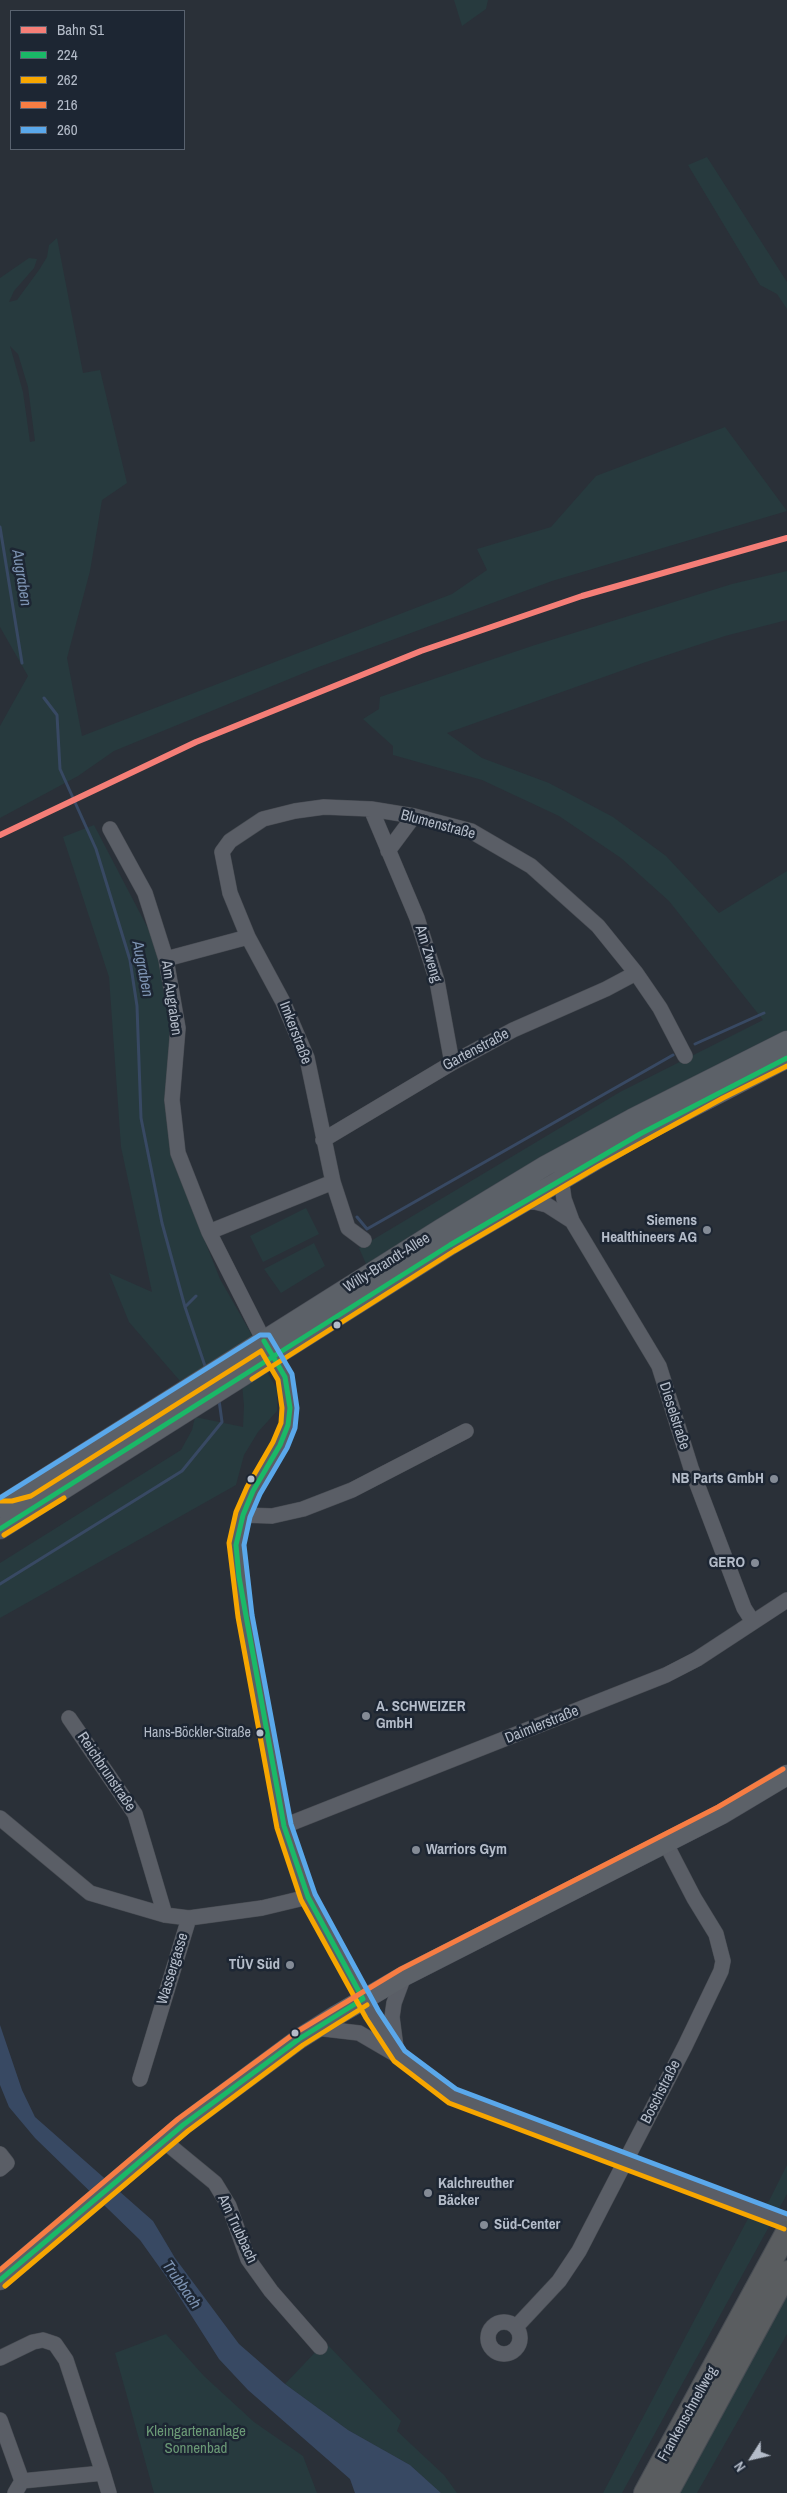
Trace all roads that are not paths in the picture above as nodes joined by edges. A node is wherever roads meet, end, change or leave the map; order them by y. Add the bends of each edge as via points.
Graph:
1 (371, 809) junction
2 (414, 816) junction
3 (110, 829) dead end
4 (388, 851) junction
5 (248, 937) junction
6 (166, 959) junction
7 (636, 973) junction
8 (787, 1041) edge
9 (685, 1056) dead end
10 (787, 1058) edge
11 (452, 1063) junction
12 (323, 1140) junction
13 (567, 1176) junction
14 (332, 1182) junction
15 (522, 1202) junction
16 (572, 1221) junction
17 (209, 1232) junction
18 (364, 1240) dead end
19 (269, 1349) junction
20 (188, 1400) junction
21 (466, 1431) dead end
22 (27, 1490) junction
23 (0, 1493) edge
24 (0, 1507) edge
25 (243, 1515) junction
26 (1, 1528) edge
27 (787, 1600) edge
28 (753, 1622) junction
29 (68, 1718) dead end
30 (787, 1775) edge
31 (0, 1818) edge
32 (284, 1826) junction
33 (665, 1842) junction
34 (308, 1896) junction
35 (165, 1915) junction
36 (189, 1918) junction
37 (404, 1976) junction
38 (363, 1999) junction
39 (316, 2028) junction
40 (399, 2056) junction
41 (140, 2079) dead end
42 (164, 2141) junction
43 (0, 2154) edge
44 (626, 2161) junction
45 (0, 2169) edge
46 (787, 2222) edge
47 (787, 2232) edge
48 (781, 2263) edge
49 (0, 2280) edge
50 (516, 2327) dead end
51 (320, 2347) dead end
52 (0, 2358) edge
53 (0, 2420) edge
54 (103, 2473) junction
55 (18, 2487) edge
56 (109, 2493) edge
57 (645, 2493) edge
58 (667, 2493) edge

1 - 2 street, Blumenstraße
1 - 4 street, Am Zweng
1 - 5 street, Blumenstraße via 324,807 295,811 263,819 230,841 222,852 230,893
2 - 4 street
2 - 7 street, Blumenstraße via 471,830 531,866 598,926
3 - 6 street, Am Augraben via 145,893
4 - 11 street, Am Zweng via 417,918 437,981
5 - 6 street
5 - 12 street, Imkerstraße via 284,1002 307,1058
6 - 17 street, Am Augraben via 178,1028 172,1100 178,1153
7 - 9 street, Blumenstraße via 660,1008
7 - 11 street, Gartenstraße via 513,1030
8 - 19 main road, Willy-Brandt-Allee via 545,1166
10 - 13 main road, Willy-Brandt-Allee via 640,1134
11 - 12 street, Gartenstraße
12 - 14 street, Imkerstraße
13 - 15 main road, Willy-Brandt-Allee
13 - 16 street, Dieselstraße via 562,1185
14 - 17 street
14 - 18 street, Imkerstraße via 348,1228
15 - 16 street, Dieselstraße via 547,1204
15 - 19 main road, Willy-Brandt-Allee
16 - 28 street, Dieselstraße via 659,1366 703,1501 744,1608
17 - 19 street, Am Augraben
19 - 20 main road, Willy-Brandt-Allee
19 - 25 street via 285,1377 289,1392 288,1425
20 - 22 main road, Willy-Brandt-Allee
20 - 26 main road, Willy-Brandt-Allee
21 - 25 street via 352,1490 303,1509 272,1516
22 - 23 street
22 - 24 main road, Willy-Brandt-Allee
25 - 32 street via 236,1545 239,1577
27 - 28 street, Daimlerstraße
28 - 32 street, Daimlerstraße via 666,1676
29 - 35 street, Reichbrunstraße via 135,1814
30 - 33 main road via 722,1814
31 - 35 street via 90,1893
32 - 34 street
33 - 37 main road
33 - 44 street, Boschstraße via 716,1934 723,1961 717,1981
34 - 36 street, Wassergasse via 262,1908
34 - 38 street
35 - 36 street
36 - 41 street, Wassergasse
37 - 38 main road
37 - 40 street via 392,2017 393,2037
38 - 39 main road
38 - 40 street
39 - 40 street via 359,2033
39 - 42 main road
40 - 44 street via 452,2096
42 - 49 main road
42 - 51 street, Am Trubbach via 215,2183 229,2206 248,2259
43 - 45 street via 7,2164
44 - 46 street
44 - 50 street, Boschstraße via 559,2281
47 - 48 highway
48 - 57 highway, Frankenschnellweg via 731,2336
48 - 58 highway
52 - 54 street via 33,2342 43,2340 55,2344 66,2360
53 - 55 street
54 - 55 street
54 - 56 street

